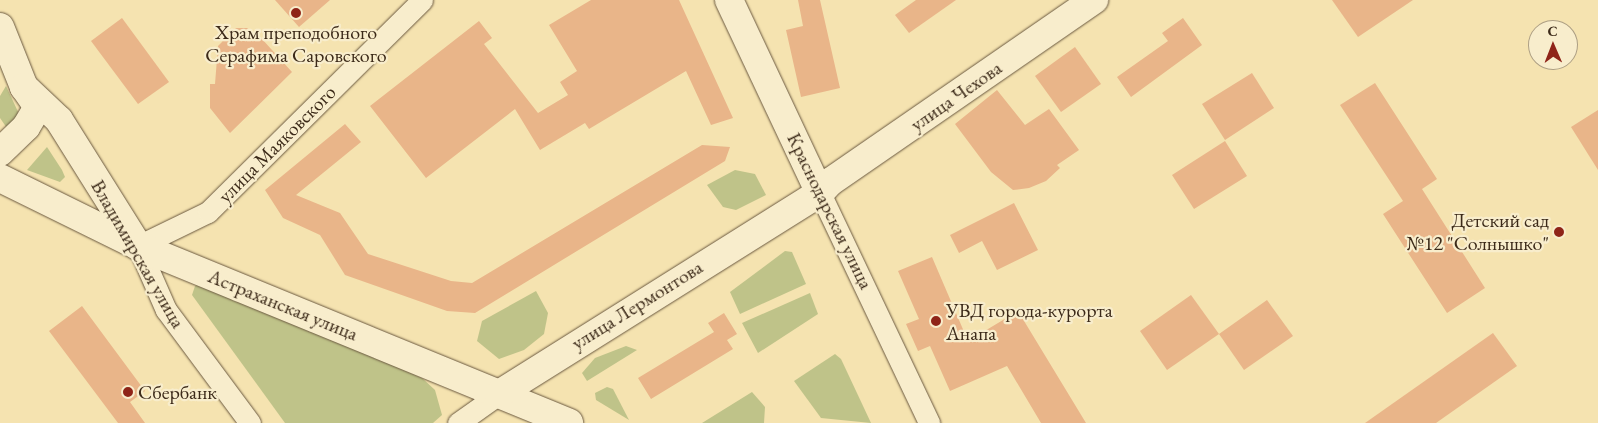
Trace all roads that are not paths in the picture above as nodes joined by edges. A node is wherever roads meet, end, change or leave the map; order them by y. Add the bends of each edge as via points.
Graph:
1 (422, 0) edge
2 (729, 0) edge
3 (1094, 0) edge
4 (0, 27) edge
5 (24, 87) junction
6 (0, 152) edge
7 (0, 178) edge
8 (820, 193) junction
9 (138, 246) junction
10 (499, 394) junction
11 (250, 423) edge
12 (458, 423) edge
13 (569, 423) edge
14 (929, 423) edge

1 - 9 street, улица Маяковского via 208,212
2 - 8 street, Краснодарская улица
3 - 8 street, улица Чехова via 830,182
4 - 5 street, Владимирская улица
5 - 6 street, Владимирская улица via 38,107 26,127
5 - 9 street, Владимирская улица via 59,120
7 - 9 street, Астраханская улица
8 - 10 street, улица Лермонтова
8 - 14 street, Краснодарская улица
9 - 10 street, Астраханская улица
9 - 11 street, Владимирская улица via 166,310
10 - 12 street, улица Лермонтова
10 - 13 street, Астраханская улица

